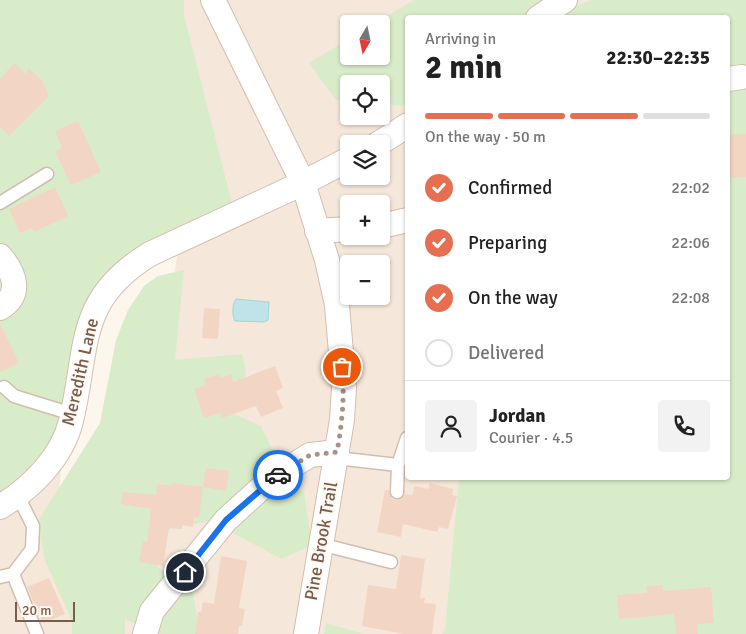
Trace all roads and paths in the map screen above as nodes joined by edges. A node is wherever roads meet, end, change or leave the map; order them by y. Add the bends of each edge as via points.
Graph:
1 (213, 0) edge
2 (565, 0) edge
3 (542, 15) edge
4 (405, 127) edge
5 (390, 136) edge
6 (340, 164) edge
7 (46, 174) dead end
8 (303, 183) junction
9 (0, 202) edge
10 (405, 221) edge
11 (390, 224) edge
12 (340, 229) edge
13 (317, 231) junction
14 (0, 256) edge
15 (0, 308) edge
16 (4, 387) dead end
17 (72, 414) junction
18 (405, 444) edge
19 (336, 455) junction
20 (398, 465) junction
21 (397, 492) dead end
22 (9, 501) edge
23 (320, 544) junction
24 (391, 562) dead end
25 (13, 574) junction
26 (0, 577) edge
27 (37, 634) edge
28 (145, 634) edge
29 (306, 634) edge

1 - 8 street
2 - 3 street
4 - 5 street
6 - 8 street, Meredith Lane
7 - 9 lane
8 - 13 street, Pine Brook Trail
8 - 17 street, Meredith Lane via 150,254 112,282 90,321
10 - 11 street
12 - 13 street
13 - 19 street, Pine Brook Trail via 337,305 344,388
14 - 15 street via 9,266 15,284 6,304
16 - 17 lane via 14,396
17 - 22 street, Meredith Lane via 63,441 45,469 35,482
18 - 20 lane
19 - 20 lane
19 - 23 street, Pine Brook Trail
19 - 28 street via 310,455 270,480 226,520 152,611
20 - 21 lane
22 - 25 lane via 33,526 32,549
23 - 24 lane
23 - 29 street, Pine Brook Trail
25 - 26 lane
25 - 27 lane

